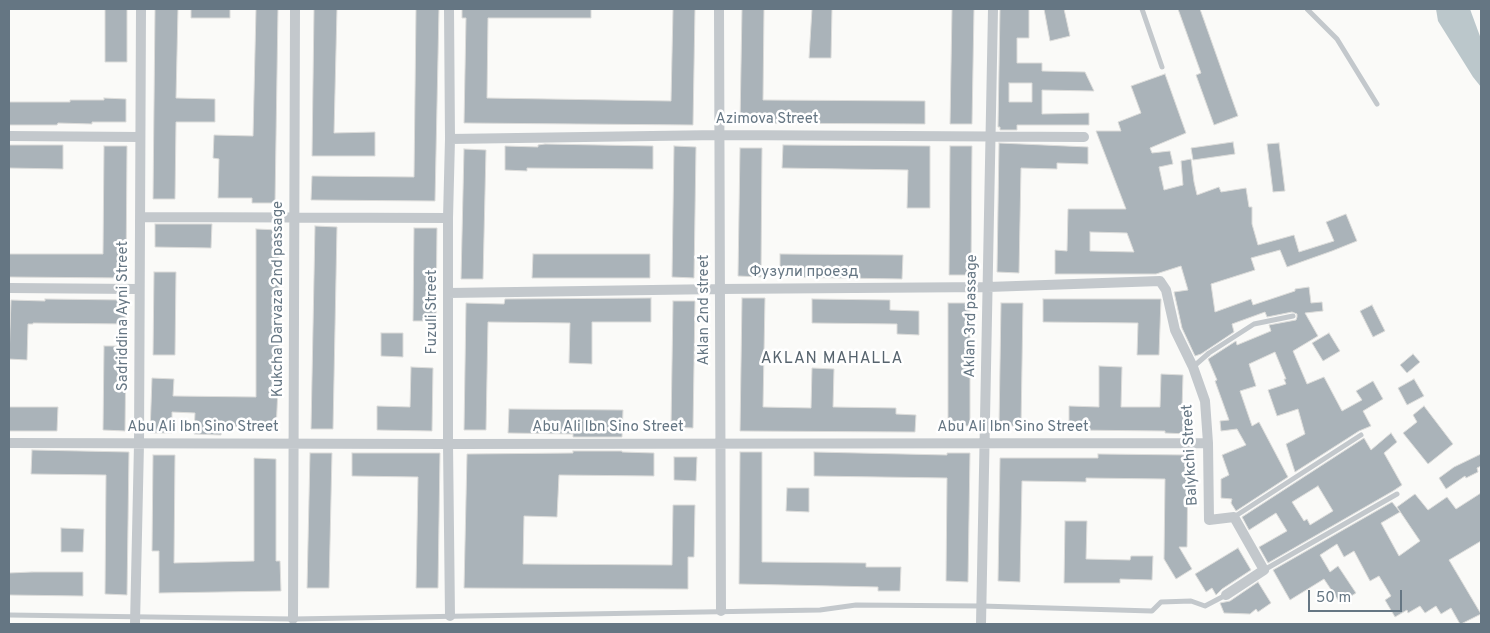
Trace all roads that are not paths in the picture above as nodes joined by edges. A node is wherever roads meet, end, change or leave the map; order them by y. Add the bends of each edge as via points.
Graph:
1 (140, 9) edge
2 (295, 9) edge
3 (449, 9) edge
4 (719, 9) edge
5 (993, 9) edge
6 (1142, 9) edge
7 (1307, 9) edge
8 (1162, 67) dead end
9 (1377, 104) dead end
10 (720, 135) junction
11 (9, 136) edge
12 (990, 136) junction
13 (140, 137) junction
14 (1084, 137) dead end
15 (450, 139) junction
16 (140, 217) junction
17 (294, 217) junction
18 (448, 218) junction
19 (1160, 281) joint
20 (988, 287) junction
21 (9, 288) edge
22 (138, 289) junction
23 (720, 289) junction
24 (448, 293) junction
25 (1292, 316) dead end
26 (1193, 367) junction
27 (1361, 435) dead end
28 (9, 443) edge
29 (293, 443) junction
30 (720, 443) junction
31 (984, 443) junction
32 (1208, 443) junction
33 (139, 444) junction
34 (448, 444) junction
35 (1397, 494) dead end
36 (1234, 517) junction
37 (1264, 570) junction
38 (1226, 596) joint
39 (981, 606) junction
40 (721, 611) junction
41 (9, 614) edge
42 (450, 616) junction
43 (293, 619) junction
44 (135, 620) edge
45 (250, 621) edge
46 (981, 624) edge

1 - 13 street, Sadriddina Ayni Street
2 - 17 street, Kukcha Darvaza 2nd passage
3 - 15 street, Fuzuli Street
4 - 10 street, Аklаn 2nd street
5 - 12 street, Аklаn 3rd passage
6 - 8 lane
7 - 9 lane via 1337,40
10 - 12 street, Azimova Street
10 - 15 street, Azimova Street
10 - 23 street, Аklаn 2nd street
11 - 13 street
12 - 14 street, Azimova Street
12 - 20 street, Аklаn 3rd passage
13 - 16 street, Sadriddina Ayni Street
15 - 18 street, Fuzuli Street
16 - 17 street
16 - 22 street, Sadriddina Ayni Street
17 - 18 street
17 - 29 street, Kukcha Darvaza 2nd passage
18 - 24 street, Fuzuli Street
19 - 20 street, Фузули проезд
19 - 26 street, Balykchi Street via 1166,290 1175,330
20 - 23 street, Фузули проезд
20 - 31 street, Аklаn 3rd passage
21 - 22 street
22 - 33 street, Sadriddina Ayni Street
23 - 24 street, Фузули проезд
23 - 30 street, Аklаn 2nd street
24 - 34 street, Fuzuli Street
25 - 26 lane via 1254,324
26 - 32 street, Balykchi Street via 1204,401
27 - 36 lane, Balykchi Street
28 - 33 street, Abu Ali Ibn Sino Street
29 - 33 street, Abu Ali Ibn Sino Street
29 - 34 street, Abu Ali Ibn Sino Street
29 - 43 street, Kukcha Darvaza 2nd passage
30 - 31 street, Abu Ali Ibn Sino Street
30 - 34 street, Abu Ali Ibn Sino Street
30 - 40 street, Аklаn 2nd street
31 - 32 street, Abu Ali Ibn Sino Street
31 - 39 street, Аklаn 3rd passage
32 - 36 street, Balykchi Street via 1209,520
33 - 44 street, Sadriddina Ayni Street
34 - 42 street, Fuzuli Street
35 - 37 lane
36 - 37 street
37 - 38 street
38 - 39 lane via 1205,606 1192,601 1161,602 1152,611
39 - 40 lane via 856,605 820,610
39 - 46 street, Аklаn 3rd passage
40 - 42 lane
41 - 44 lane
42 - 43 lane
43 - 45 lane
44 - 45 lane

